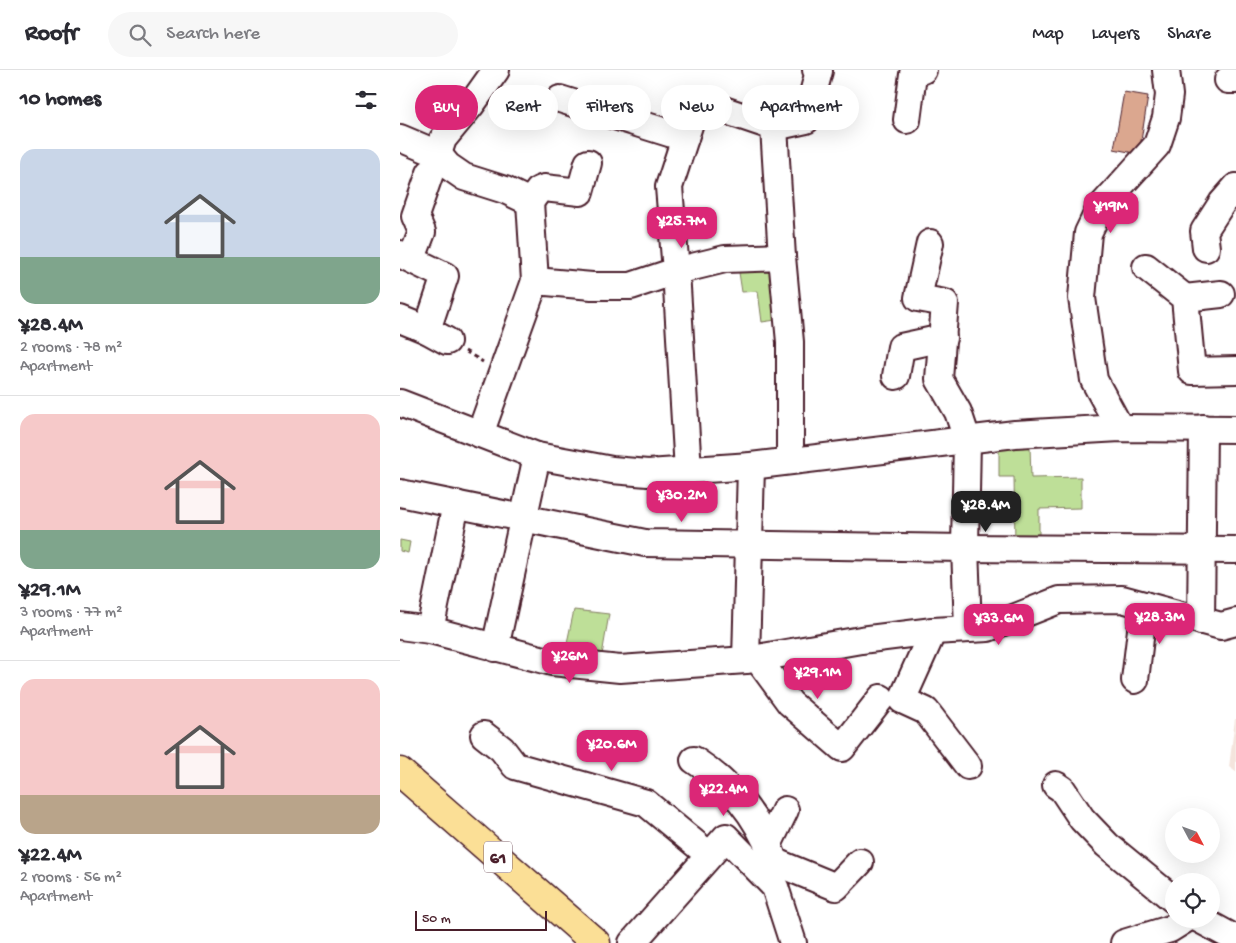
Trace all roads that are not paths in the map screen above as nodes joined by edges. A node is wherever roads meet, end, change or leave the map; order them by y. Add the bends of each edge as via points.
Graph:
1 (496, 70) edge
2 (818, 70) edge
3 (922, 70) edge
4 (1166, 70) edge
5 (814, 85) edge
6 (564, 98) dead end
7 (742, 116) edge
8 (906, 120) dead end
9 (774, 130) edge
10 (400, 138) edge
11 (685, 138) junction
12 (588, 163) dead end
13 (434, 164) junction
14 (1236, 187) edge
15 (530, 202) junction
16 (930, 243) dead end
17 (1206, 248) dead end
18 (406, 256) edge
19 (782, 257) junction
20 (1146, 267) dead end
21 (676, 271) junction
22 (535, 281) junction
23 (1221, 294) dead end
24 (1185, 298) junction
25 (400, 320) edge
26 (943, 338) junction
27 (1236, 370) edge
28 (896, 376) dead end
29 (400, 403) edge
30 (1120, 428) junction
31 (1203, 428) junction
32 (1236, 429) edge
33 (480, 434) junction
34 (967, 439) junction
35 (537, 456) junction
36 (790, 461) junction
37 (751, 466) junction
38 (688, 471) junction
39 (400, 493) edge
40 (456, 504) junction
41 (522, 518) junction
42 (748, 545) junction
43 (965, 548) junction
44 (1203, 549) junction
45 (1236, 550) edge
46 (1144, 605) junction
47 (1201, 621) junction
48 (1236, 622) edge
49 (400, 626) edge
50 (968, 628) junction
51 (430, 630) junction
52 (933, 631) junction
53 (495, 648) junction
54 (751, 659) junction
55 (1135, 680) dead end
56 (881, 698) dead end
57 (484, 735) dead end
58 (694, 760) dead end
59 (968, 766) dead end
60 (400, 772) edge
61 (1056, 785) dead end
62 (785, 810) dead end
63 (768, 845) junction
64 (710, 854) junction
65 (860, 862) dead end
66 (763, 873) junction
67 (1165, 893) edge
68 (1172, 928) edge
69 (1216, 928) edge
70 (1236, 939) edge
71 (596, 943) edge
72 (632, 943) edge
73 (793, 943) edge
74 (1124, 943) edge

1 - 13 street via 443,139
2 - 5 street
3 - 8 street via 913,74
4 - 30 street via 1169,95 1157,145 1100,208 1088,232 1082,298 1094,380
6 - 11 street via 597,106
7 - 11 street via 697,101
9 - 19 street
10 - 13 street
11 - 21 street via 669,187
12 - 15 street via 580,192 544,188
13 - 15 street via 448,166 464,177
13 - 18 street via 415,216 422,232
14 - 17 street via 1204,231
15 - 22 street
16 - 26 street via 918,298 945,303
18 - 25 street via 445,276 437,335
19 - 21 street via 725,259
19 - 36 street via 790,342
20 - 24 street
21 - 22 street via 631,286
21 - 38 street
22 - 33 street
23 - 24 street
24 - 27 street via 1184,371
26 - 28 street via 901,347
26 - 34 street via 939,379 958,412
29 - 33 street
30 - 31 street
30 - 34 street
31 - 32 street
31 - 44 street
33 - 35 street
34 - 36 street
34 - 43 street
35 - 38 street via 612,470 648,473
35 - 41 street
36 - 37 street
37 - 38 street
37 - 42 street
39 - 40 street
40 - 41 street
40 - 51 street
41 - 42 street via 645,544
41 - 53 street
42 - 43 street
42 - 54 street
43 - 44 street
43 - 50 street
44 - 45 street
44 - 47 street
46 - 47 street
46 - 50 street via 1122,599 1059,600 988,628
46 - 55 street
47 - 48 street via 1221,626
49 - 51 street
50 - 52 street
51 - 53 street
52 - 54 street
52 - 59 street via 902,700 926,711
53 - 54 street via 552,662 620,669
54 - 56 street via 790,703 842,748
57 - 64 street via 502,749 515,766 646,803
58 - 63 street via 715,774 744,804
60 - 71 main road, 61
61 - 67 street via 1106,845
62 - 63 street
63 - 66 street via 772,855
64 - 66 street via 726,837
64 - 72 street
65 - 66 street via 836,888 780,864
66 - 73 street via 776,887
68 - 74 street
69 - 70 street

